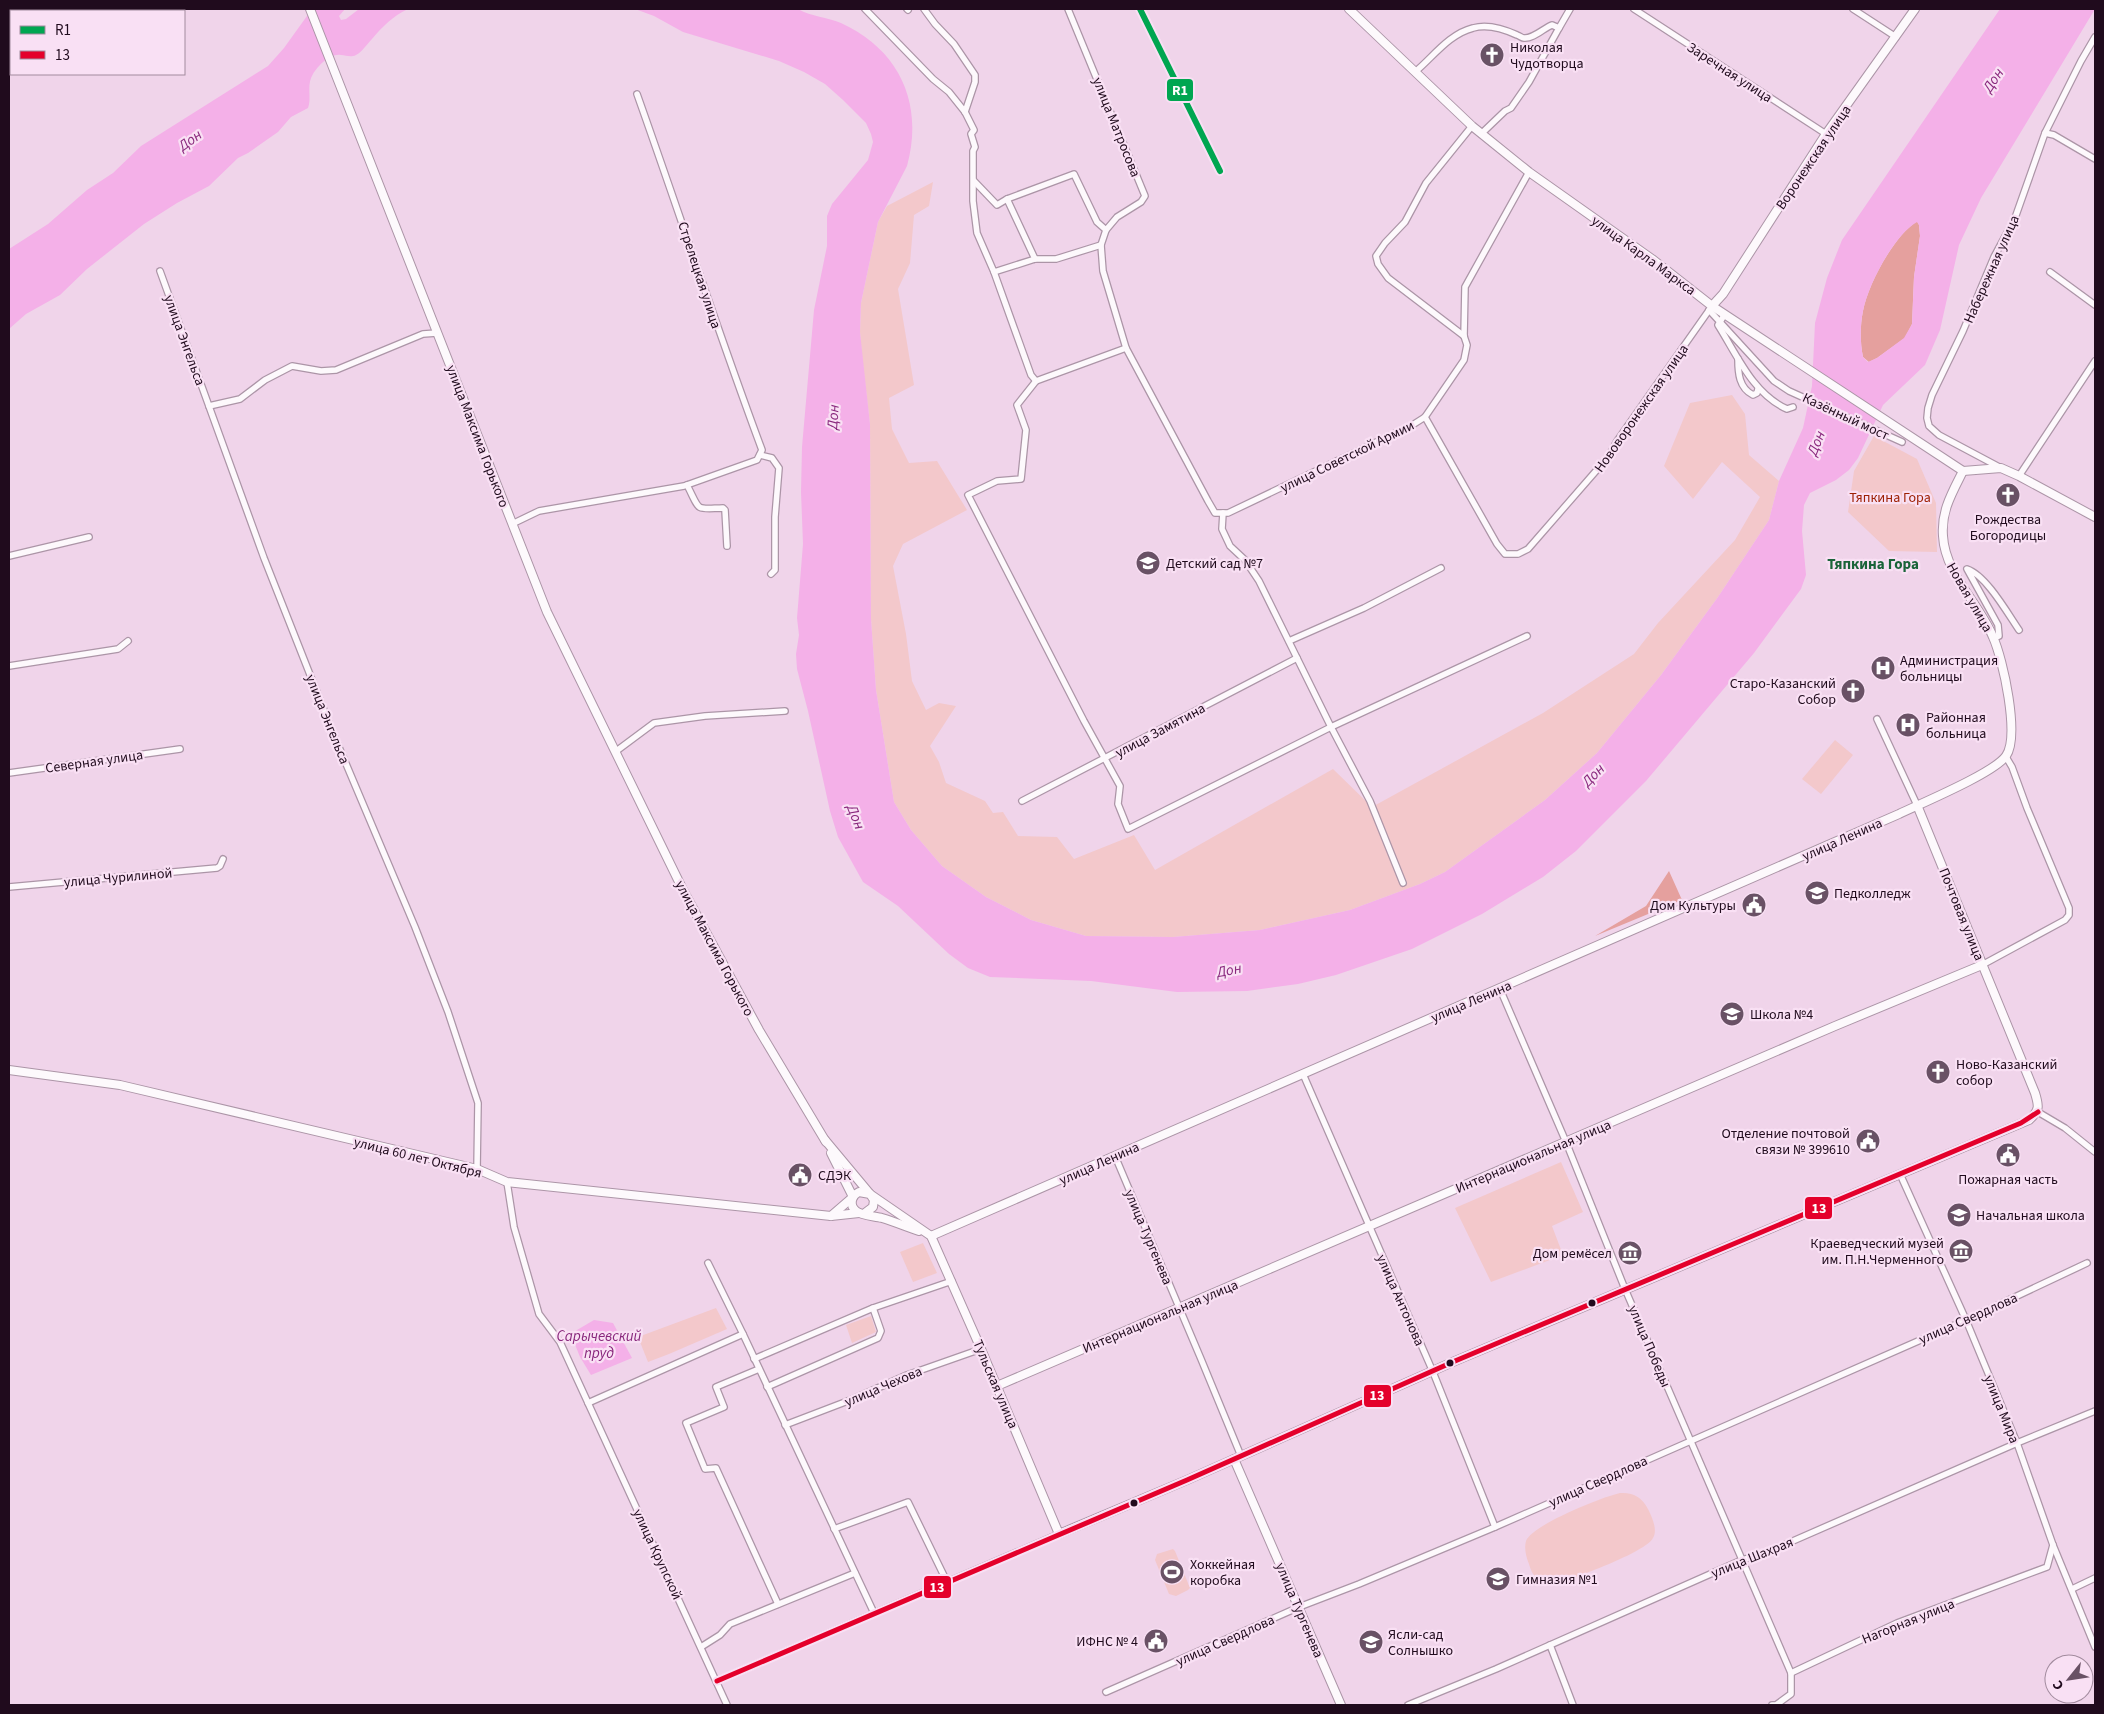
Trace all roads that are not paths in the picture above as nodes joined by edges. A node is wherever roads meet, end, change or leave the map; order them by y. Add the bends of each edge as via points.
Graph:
1 (310, 9) edge
2 (865, 9) edge
3 (924, 9) edge
4 (1068, 9) edge
5 (1349, 9) edge
6 (1570, 9) edge
7 (1634, 9) edge
8 (1853, 9) edge
9 (1915, 9) edge
10 (1559, 28) junction
11 (1896, 37) junction
12 (2095, 37) edge
13 (1415, 72) junction
14 (637, 94) dead end
15 (965, 112) junction
16 (1472, 126) junction
17 (1481, 134) junction
18 (1826, 134) junction
19 (2045, 134) junction
20 (2095, 159) edge
21 (1529, 172) junction
22 (974, 181) junction
23 (1006, 199) junction
24 (1106, 230) junction
25 (1101, 245) junction
26 (1035, 259) junction
27 (160, 271) dead end
28 (994, 272) junction
29 (2050, 272) dead end
30 (2095, 305) edge
31 (1711, 308) junction
32 (1725, 314) junction
33 (1719, 321) junction
34 (437, 333) junction
35 (1464, 336) junction
36 (1126, 348) junction
37 (1738, 356) junction
38 (2095, 361) edge
39 (1036, 381) junction
40 (1758, 389) junction
41 (1789, 391) joint
42 (209, 406) junction
43 (1793, 407) dead end
44 (1426, 417) junction
45 (1902, 442) dead end
46 (760, 454) junction
47 (2001, 468) junction
48 (1963, 472) junction
49 (2019, 476) junction
50 (687, 485) junction
51 (1223, 513) junction
52 (2095, 516) edge
53 (512, 524) junction
54 (89, 538) dead end
55 (727, 546) dead end
56 (9, 556) edge
57 (1441, 568) dead end
58 (772, 574) dead end
59 (2019, 630) dead end
60 (1527, 636) dead end
61 (1994, 638) junction
62 (128, 641) dead end
63 (1289, 641) junction
64 (1297, 658) junction
65 (9, 666) edge
66 (785, 711) dead end
67 (1877, 719) dead end
68 (1332, 727) junction
69 (180, 749) dead end
70 (615, 752) junction
71 (2006, 757) junction
72 (1106, 758) junction
73 (9, 773) edge
74 (1022, 801) dead end
75 (1917, 805) junction
76 (222, 859) dead end
77 (1403, 883) dead end
78 (9, 887) edge
79 (1982, 965) junction
80 (1500, 989) junction
81 (9, 1070) edge
82 (1303, 1074) junction
83 (2038, 1112) junction
84 (825, 1140) junction
85 (1566, 1142) junction
86 (2095, 1152) edge
87 (1115, 1156) junction
88 (478, 1169) junction
89 (1900, 1174) junction
90 (507, 1182) junction
91 (870, 1194) junction
92 (853, 1197) junction
93 (862, 1213) junction
94 (831, 1216) junction
95 (1369, 1226) junction
96 (930, 1236) junction
97 (708, 1263) dead end
98 (2087, 1263) dead end
99 (952, 1281) junction
100 (1625, 1289) junction
101 (873, 1308) junction
102 (1179, 1308) junction
103 (1966, 1320) junction
104 (743, 1334) junction
105 (981, 1348) junction
106 (754, 1359) junction
107 (759, 1370) junction
108 (1433, 1372) junction
109 (997, 1386) junction
110 (767, 1387) junction
111 (588, 1403) junction
112 (2095, 1411) edge
113 (785, 1425) junction
114 (1690, 1440) junction
115 (2017, 1443) junction
116 (1238, 1458) junction
117 (1496, 1527) junction
118 (834, 1529) junction
119 (1059, 1534) junction
120 (2053, 1545) junction
121 (1742, 1560) junction
122 (855, 1573) junction
123 (2095, 1578) edge
124 (947, 1582) junction
125 (2072, 1589) junction
126 (778, 1604) junction
127 (1299, 1607) junction
128 (874, 1614) junction
129 (1550, 1645) junction
130 (701, 1647) junction
131 (2095, 1647) edge
132 (1791, 1673) junction
133 (717, 1681) junction
134 (1106, 1692) dead end
135 (727, 1705) edge
136 (1341, 1705) edge
137 (1408, 1705) edge
138 (1573, 1705) edge
139 (1772, 1705) edge

1 - 34 main road, улица Максима Горького
2 - 15 street
3 - 15 street via 975,75
4 - 24 street, улица Матросова via 1145,196 1117,217
5 - 13 main road, улица Карла Маркса
6 - 10 street
7 - 18 street, Заречная улица
8 - 11 street
9 - 11 main road, Воронежская улица
10 - 13 street via 1552,25 1524,38 1500,28 1474,27 1443,46
10 - 17 street via 1512,108
11 - 18 main road, Воронежская улица
12 - 19 street, Набережная улица
13 - 16 main road, улица Карла Маркса
14 - 46 street, Стрелецкая улица via 718,333 762,450
15 - 22 street via 974,130 971,134 975,147
16 - 17 main road, улица Карла Маркса
16 - 35 street via 1426,183 1405,222 1376,256 1388,278
17 - 21 main road, улица Карла Маркса
18 - 31 main road, Воронежская улица
19 - 20 street via 2054,135
19 - 47 street, Набережная улица via 2015,218 1928,408 1929,426 1939,435
21 - 31 main road, улица Карла Маркса via 1652,259
21 - 35 street, улица Советской Армии via 1465,287
22 - 23 street via 997,205
22 - 28 street via 977,233
23 - 24 street via 1074,174 1097,222
23 - 26 street
24 - 25 street
25 - 26 street via 1056,259
25 - 36 street via 1103,271
26 - 28 street
27 - 42 street, улица Энгельса
28 - 39 street via 1031,376
29 - 30 street
31 - 32 main road, улица Карла Маркса
31 - 33 street, улица Карла Маркса
31 - 44 street, Нововоронежская улица via 1609,456 1534,543 1518,554 1505,554 1497,544
32 - 33 street
32 - 48 main road, улица Карла Маркса
33 - 37 street via 1718,325
33 - 41 street, улица Карла Маркса via 1774,381
34 - 42 street via 423,334 336,370 292,366 264,380 240,399
34 - 53 main road, улица Максима Горького
35 - 44 street, улица Советской Армии via 1467,345 1464,360
36 - 39 street
36 - 51 street via 1215,513
37 - 40 street
37 - 40 street via 1740,382 1746,392 1753,395
38 - 49 street
39 - 72 street via 1017,405 1026,430 1021,479 997,481 968,495
40 - 43 street via 1775,404 1787,410
41 - 45 street, Казённый мост
42 - 88 street, улица Энгельса via 333,733 448,1012 478,1103
44 - 51 street, улица Советской Армии
46 - 50 street via 757,460
46 - 58 street via 772,458 779,468 775,570
47 - 48 main road
47 - 49 main road
48 - 61 main road, Новая улица via 1945,506 1942,521 1946,554
49 - 52 main road
50 - 53 street via 539,511
50 - 55 street via 699,508 725,510
51 - 63 street via 1222,529 1230,546 1245,560 1259,581
53 - 70 main road, улица Максима Горького via 547,612
54 - 56 street
57 - 63 street via 1364,608
59 - 61 street via 2004,604 1967,569 1998,625 1999,636
60 - 68 street
61 - 71 main road, Новая улица via 2012,714
62 - 65 street via 118,649
63 - 64 street
64 - 68 street
64 - 72 street, улица Замятина
66 - 70 street via 654,723
67 - 75 street, Почтовая улица
68 - 72 street via 1128,829 1118,804 1120,786
68 - 77 street via 1370,801
69 - 73 street, Северная улица
70 - 84 main road, улица Максима Горького via 683,890 759,1030
71 - 75 main road, улица Ленина via 1988,770
71 - 79 street, Интернациональная улица via 2069,908 2069,915
72 - 74 street, улица Замятина
75 - 79 main road, Почтовая улица
75 - 80 main road, улица Ленина
76 - 78 street, улица Чурилиной via 217,868
79 - 83 main road, Почтовая улица via 2035,1093
79 - 85 main road, Интернациональная улица
80 - 82 main road, улица Ленина
80 - 85 street, улица Победы
81 - 88 main road, улица 60 лет Октября via 120,1085
82 - 87 main road, улица Ленина
82 - 95 street, улица Антонова
83 - 86 street
83 - 89 main road via 2021,1123
84 - 91 main road, улица Максима Горького
84 - 92 main road, улица Максима Горького
85 - 95 main road, Интернациональная улица
85 - 100 street, улица Победы
87 - 96 main road, улица Ленина
87 - 102 street, улица Тургенева
88 - 90 main road, улица 60 лет Октября
89 - 100 main road
89 - 103 street, улица Мира
90 - 94 main road, улица 60 лет Октября
90 - 111 street, улица Крупской via 514,1227 539,1314 560,1342
91 - 92 main road via 862,1191
91 - 93 main road via 874,1204 871,1210
91 - 96 main road, Тульская улица
92 - 93 main road via 852,1206
92 - 94 main road
93 - 94 main road, улица 60 лет Октября
93 - 96 main road
95 - 102 main road, Интернациональная улица
95 - 108 street, улица Антонова
96 - 99 main road, Тульская улица
97 - 104 street
98 - 103 street, улица Свердлова
99 - 101 street
99 - 105 main road, Тульская улица
100 - 108 main road
100 - 114 street, улица Победы
101 - 106 street
101 - 110 street via 881,1331 878,1338
102 - 109 main road, Интернациональная улица
102 - 116 street, улица Тургенева
103 - 114 street, улица Свердлова
103 - 115 street, улица Мира
104 - 106 street
104 - 111 street
105 - 109 main road, Тульская улица
105 - 113 street, улица Чехова
106 - 107 street
107 - 110 street
107 - 126 street via 716,1387 724,1407 686,1423 705,1469 716,1468
108 - 116 main road
108 - 117 street, улица Антонова
109 - 119 main road, Тульская улица
110 - 113 street
111 - 130 street, улица Крупской
112 - 115 street, улица Шахрая
113 - 118 street
114 - 117 street, улица Свердлова
114 - 121 street, улица Победы
115 - 120 street, улица Мира
115 - 121 street, улица Шахрая via 1770,1551
116 - 119 main road
116 - 127 main road, улица Тургенева
117 - 127 street, улица Свердлова
118 - 122 street
118 - 124 street via 908,1502
119 - 124 street
120 - 125 street, улица Мира
120 - 132 street, Нагорная улица via 2047,1566 1897,1623
121 - 129 street, улица Шахрая
121 - 132 street, улица Победы
122 - 126 street
122 - 128 street
123 - 125 street
124 - 128 street
125 - 131 street, улица Мира
126 - 130 street via 730,1624
127 - 134 street, улица Свердлова
127 - 136 main road, улица Тургенева
128 - 133 street
129 - 137 street, улица Шахрая
129 - 138 street
130 - 133 street, улица Крупской
132 - 139 street via 1790,1694
133 - 135 street, улица Крупской

